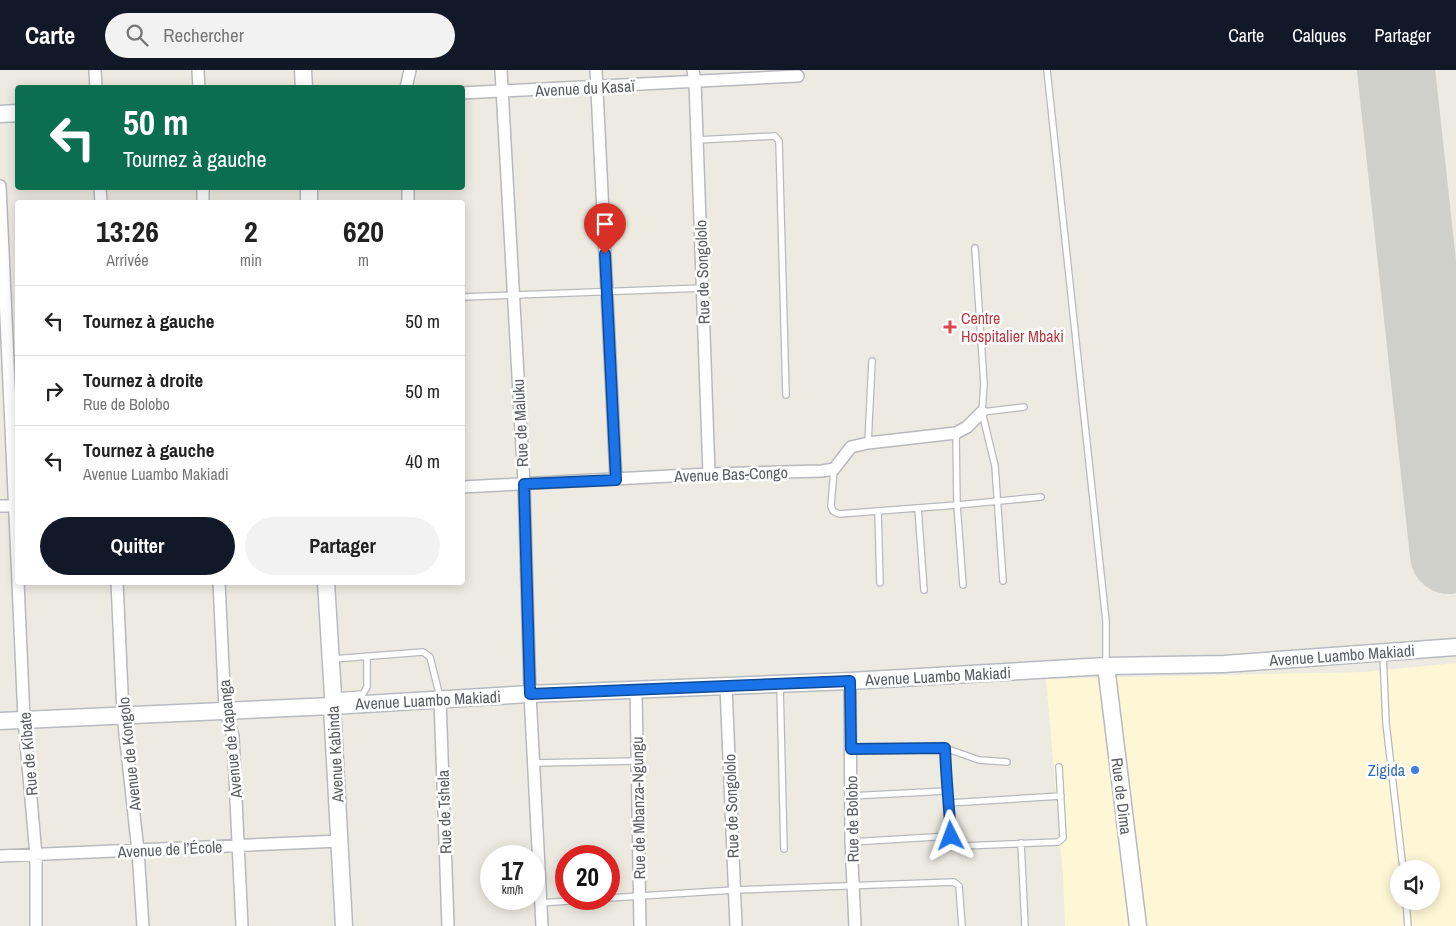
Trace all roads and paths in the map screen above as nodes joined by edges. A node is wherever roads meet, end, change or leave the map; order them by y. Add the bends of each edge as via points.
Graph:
1 (95, 70) edge
2 (198, 70) edge
3 (303, 70) edge
4 (410, 70) edge
5 (501, 70) edge
6 (596, 70) edge
7 (693, 70) edge
8 (1047, 70) edge
9 (798, 76) dead end
10 (695, 82) junction
11 (96, 85) edge
12 (199, 85) edge
13 (304, 85) edge
14 (407, 85) edge
15 (597, 86) junction
16 (502, 92) junction
17 (465, 93) edge
18 (15, 113) edge
19 (0, 114) edge
20 (697, 140) junction
21 (0, 186) edge
22 (974, 248) dead end
23 (703, 288) junction
24 (607, 291) junction
25 (513, 295) junction
26 (465, 297) edge
27 (872, 361) dead end
28 (786, 395) dead end
29 (1024, 407) dead end
30 (982, 412) junction
31 (956, 433) junction
32 (868, 443) junction
33 (834, 469) junction
34 (709, 474) junction
35 (616, 480) junction
36 (524, 484) junction
37 (15, 486) edge
38 (465, 487) edge
39 (1041, 496) dead end
40 (997, 501) junction
41 (957, 505) junction
42 (0, 506) edge
43 (15, 506) edge
44 (918, 508) junction
45 (878, 511) junction
46 (1003, 581) dead end
47 (880, 583) dead end
48 (18, 585) edge
49 (117, 585) edge
50 (220, 585) edge
51 (326, 585) edge
52 (963, 586) dead end
53 (924, 590) dead end
54 (1456, 647) edge
55 (1383, 652) junction
56 (367, 656) junction
57 (330, 659) junction
58 (1106, 666) junction
59 (850, 681) junction
60 (780, 684) junction
61 (726, 686) junction
62 (636, 690) junction
63 (530, 694) junction
64 (440, 699) junction
65 (332, 701) junction
66 (225, 710) junction
67 (123, 714) junction
68 (24, 720) junction
69 (0, 721) edge
70 (945, 748) junction
71 (851, 749) junction
72 (637, 761) junction
73 (1007, 762) dead end
74 (534, 763) junction
75 (1059, 767) dead end
76 (946, 791) junction
77 (850, 796) junction
78 (1061, 796) junction
79 (949, 803) junction
80 (951, 836) junction
81 (340, 841) junction
82 (851, 842) junction
83 (1021, 843) junction
84 (239, 845) junction
85 (538, 845) edge
86 (784, 849) dead end
87 (138, 851) junction
88 (36, 854) junction
89 (0, 856) edge
90 (1402, 860) edge
91 (853, 886) junction
92 (734, 890) junction
93 (639, 896) junction
94 (620, 897) edge
95 (541, 910) edge
96 (1407, 910) edge
97 (36, 926) edge
98 (142, 926) edge
99 (242, 926) edge
100 (344, 926) edge
101 (448, 926) edge
102 (542, 926) edge
103 (640, 926) edge
104 (736, 926) edge
105 (855, 926) edge
106 (962, 926) edge
107 (1025, 926) edge
108 (1138, 926) edge
109 (1408, 926) edge

1 - 11 street
2 - 12 street
3 - 13 main road
4 - 14 street
5 - 16 street, Rue de Maluku
6 - 15 street
7 - 10 street, Rue de Songololo
8 - 58 lane via 1106,621
9 - 10 street, Avenue du Kasaï
10 - 15 street, Avenue du Kasaï
10 - 20 street, Rue de Songololo
15 - 16 street, Avenue du Kasaï
15 - 24 street
16 - 17 street, Avenue du Kasaï
16 - 25 street, Rue de Maluku
18 - 19 main road
20 - 23 street, Rue de Songololo
20 - 28 lane via 775,136 779,141
21 - 37 street, Rue de Kibate
22 - 30 lane via 984,384
23 - 24 lane
23 - 34 street, Rue de Songololo
24 - 25 lane
24 - 35 street
25 - 26 lane
25 - 36 street, Rue de Maluku
27 - 32 lane
29 - 30 lane
30 - 31 street
30 - 40 lane via 995,466
31 - 32 street
31 - 41 lane
32 - 33 street via 851,448
33 - 34 street, Avenue Bas-Congo
33 - 45 lane via 833,511 839,514
34 - 35 street, Avenue Bas-Congo
35 - 36 street, Avenue Bas-Congo
36 - 38 street, Avenue Bas-Congo
36 - 63 street, Rue de Maluku
39 - 40 lane
40 - 41 lane
40 - 46 lane
41 - 44 lane
41 - 52 lane
42 - 43 street
44 - 45 lane
44 - 53 lane
45 - 47 lane
48 - 68 street, Rue de Kibate
49 - 67 street, Avenue de Kongolo
50 - 66 street, Avenue de Kapanga
51 - 57 main road, Avenue Kabinda
54 - 55 main road, Avenue Luambo Makiadi
55 - 58 main road, Avenue Luambo Makiadi via 1224,664
55 - 90 lane via 1386,723
56 - 57 lane
56 - 64 lane via 423,652 430,657
56 - 65 lane via 367,687 363,694
57 - 65 main road, Avenue Kabinda
58 - 59 main road, Avenue Luambo Makiadi
58 - 108 main road, Rue de Dima
59 - 60 main road, Avenue Luambo Makiadi
59 - 71 street, Rue de Bolobo
60 - 61 main road, Avenue Luambo Makiadi
60 - 86 lane
61 - 62 main road, Avenue Luambo Makiadi
61 - 92 street, Rue de Songololo
62 - 63 main road, Avenue Luambo Makiadi
62 - 72 street, Rue de Mbanza-Ngungu
63 - 64 main road, Avenue Luambo Makiadi
63 - 74 street, Rue de Maluku
64 - 65 main road, Avenue Luambo Makiadi
64 - 101 street, Rue de Tshela
65 - 66 main road, Avenue Luambo Makiadi
65 - 81 main road, Avenue Kabinda
66 - 67 main road, Avenue Luambo Makiadi
66 - 84 street, Avenue de Kapanga via 233,736
67 - 68 main road, Avenue Luambo Makiadi
67 - 87 street, Avenue de Kongolo
68 - 69 main road, Avenue Luambo Makiadi
68 - 88 street, Rue de Kibate
70 - 71 lane
70 - 73 lane via 979,760
70 - 76 lane
71 - 77 street, Rue de Bolobo
72 - 74 lane
72 - 93 street, Rue de Mbanza-Ngungu
74 - 85 street, Rue de Maluku
75 - 78 lane
76 - 77 lane
76 - 79 lane
77 - 82 street, Rue de Bolobo
78 - 79 lane
78 - 83 lane via 1063,838 1058,842
79 - 80 lane
80 - 82 lane
80 - 83 lane via 954,843 962,846
81 - 84 street, Avenue de l’École
81 - 100 main road, Avenue Kabinda
82 - 91 street, Rue de Bolobo
83 - 107 lane
84 - 87 street, Avenue de l’École
84 - 99 street, Avenue de Kapanga
87 - 88 street, Avenue de l’École
87 - 98 street, Avenue de Kongolo
88 - 89 street, Avenue de l’École
88 - 97 street, Rue de Kibate
91 - 92 lane
91 - 105 street, Rue de Bolobo
91 - 106 lane via 954,882 959,886
92 - 93 lane
92 - 104 street, Rue de Songololo
93 - 94 lane
93 - 103 street, Rue de Mbanza-Ngungu
95 - 102 street, Rue de Maluku
96 - 109 lane

